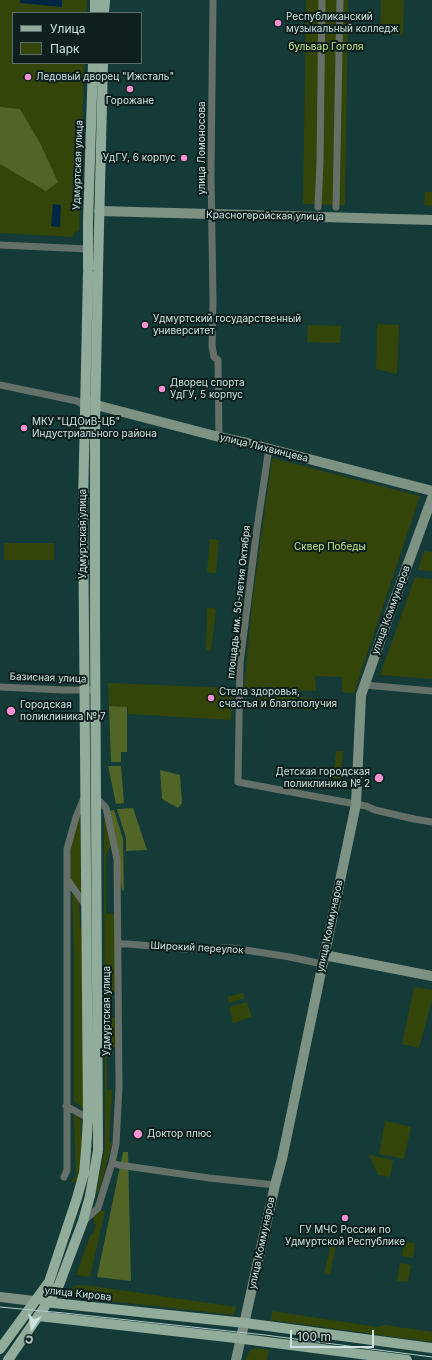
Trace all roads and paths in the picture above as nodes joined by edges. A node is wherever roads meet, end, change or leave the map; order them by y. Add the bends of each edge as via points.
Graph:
1 (95, 0) edge
2 (105, 0) edge
3 (213, 0) edge
4 (322, 0) edge
5 (340, 0) edge
6 (95, 12) edge
7 (104, 12) edge
8 (93, 64) edge
9 (103, 64) edge
10 (318, 207) dead end
11 (336, 207) dead end
12 (99, 211) junction
13 (212, 215) junction
14 (432, 220) edge
15 (0, 245) edge
16 (88, 249) junction
17 (93, 270) junction
18 (0, 385) edge
19 (89, 403) junction
20 (219, 437) junction
21 (269, 448) junction
22 (432, 490) edge
23 (432, 498) edge
24 (83, 505) junction
25 (95, 505) junction
26 (83, 629) junction
27 (95, 629) junction
28 (364, 686) junction
29 (0, 687) edge
30 (84, 690) junction
31 (96, 690) junction
32 (432, 691) edge
33 (85, 769) junction
34 (96, 769) junction
35 (85, 794) junction
36 (96, 797) junction
37 (356, 804) junction
38 (432, 822) edge
39 (66, 879) junction
40 (86, 906) junction
41 (119, 944) junction
42 (323, 960) junction
43 (432, 976) edge
44 (66, 1106) junction
45 (88, 1118) junction
46 (112, 1163) junction
47 (64, 1178) dead end
48 (275, 1185) junction
49 (83, 1221) junction
50 (62, 1243) junction
51 (73, 1247) junction
52 (0, 1297) edge
53 (34, 1302) junction
54 (48, 1302) junction
55 (38, 1316) junction
56 (244, 1323) junction
57 (241, 1339) junction
58 (432, 1348) edge
59 (0, 1349) edge
60 (0, 1352) edge
61 (8, 1360) edge
62 (236, 1360) edge
63 (407, 1360) edge

1 - 6 main road
2 - 7 main road
3 - 13 street, улица Ломоносова
4 - 10 street
5 - 11 street
8 - 16 main road, Удмуртская улица
9 - 12 main road, Удмуртская улица
12 - 13 street, Красногеройская улица
12 - 17 main road, Удмуртская улица
13 - 14 street, Красногеройская улица
13 - 20 street, улица Ломоносова via 212,353 218,360
15 - 16 street
16 - 17 main road, Удмуртская улица
17 - 19 main road, Удмуртская улица
18 - 19 street, улица Лихвинцева
19 - 20 street, улица Лихвинцева
19 - 24 main road, Удмуртская улица
19 - 25 main road, Удмуртская улица via 95,417
20 - 21 street, улица Лихвинцева
21 - 22 street, улица Лихвинцева
21 - 37 street, площадь им. 50-летия Октября via 240,663 238,782
23 - 28 street, улица Коммунаров
24 - 25 main road
24 - 26 main road, Удмуртская улица
25 - 27 main road, Удмуртская улица
26 - 27 main road
26 - 30 main road, Удмуртская улица
27 - 31 main road, Удмуртская улица
28 - 32 street
28 - 37 street, улица Коммунаров via 361,695
29 - 30 street, Базисная улица
30 - 31 street, Базисная улица
30 - 33 main road, Удмуртская улица
31 - 34 main road, Удмуртская улица
33 - 34 main road
33 - 35 main road, Удмуртская улица
34 - 36 main road, Удмуртская улица
35 - 39 street, Удмуртская улица via 67,850
35 - 40 main road, Удмуртская улица
36 - 41 street, Удмуртская улица via 106,808 117,859
36 - 49 main road, Удмуртская улица via 98,1150
37 - 38 street
37 - 42 street, улица Коммунаров
39 - 40 street
39 - 44 street, Удмуртская улица
40 - 45 main road, Удмуртская улица
41 - 42 street, Широкий переулок via 185,949 232,948
41 - 46 street, Удмуртская улица via 118,1126
42 - 43 street, Широкий переулок
42 - 48 street, улица Коммунаров
44 - 45 street
44 - 47 street, Удмуртская улица via 67,1170
45 - 50 main road, Удмуртская улица via 84,1173
46 - 48 street via 119,1166
46 - 49 street, Удмуртская улица via 98,1208
48 - 56 street, улица Коммунаров
49 - 51 main road, Удмуртская улица
50 - 51 main road
50 - 53 main road, Удмуртская улица via 49,1282
51 - 54 main road, Удмуртская улица via 59,1285
52 - 53 street
53 - 54 main road, улица Кирова
53 - 55 main road, улица Кирова
53 - 59 main road, Удмуртская улица
54 - 55 main road, Удмуртская улица
54 - 56 main road, улица Кирова
55 - 57 main road
55 - 61 main road, Удмуртская улица
56 - 57 street, улица Коммунаров
56 - 58 main road, улица Кирова
57 - 62 street, улица Коммунаров
57 - 63 main road
60 - 61 main road via 7,1354

